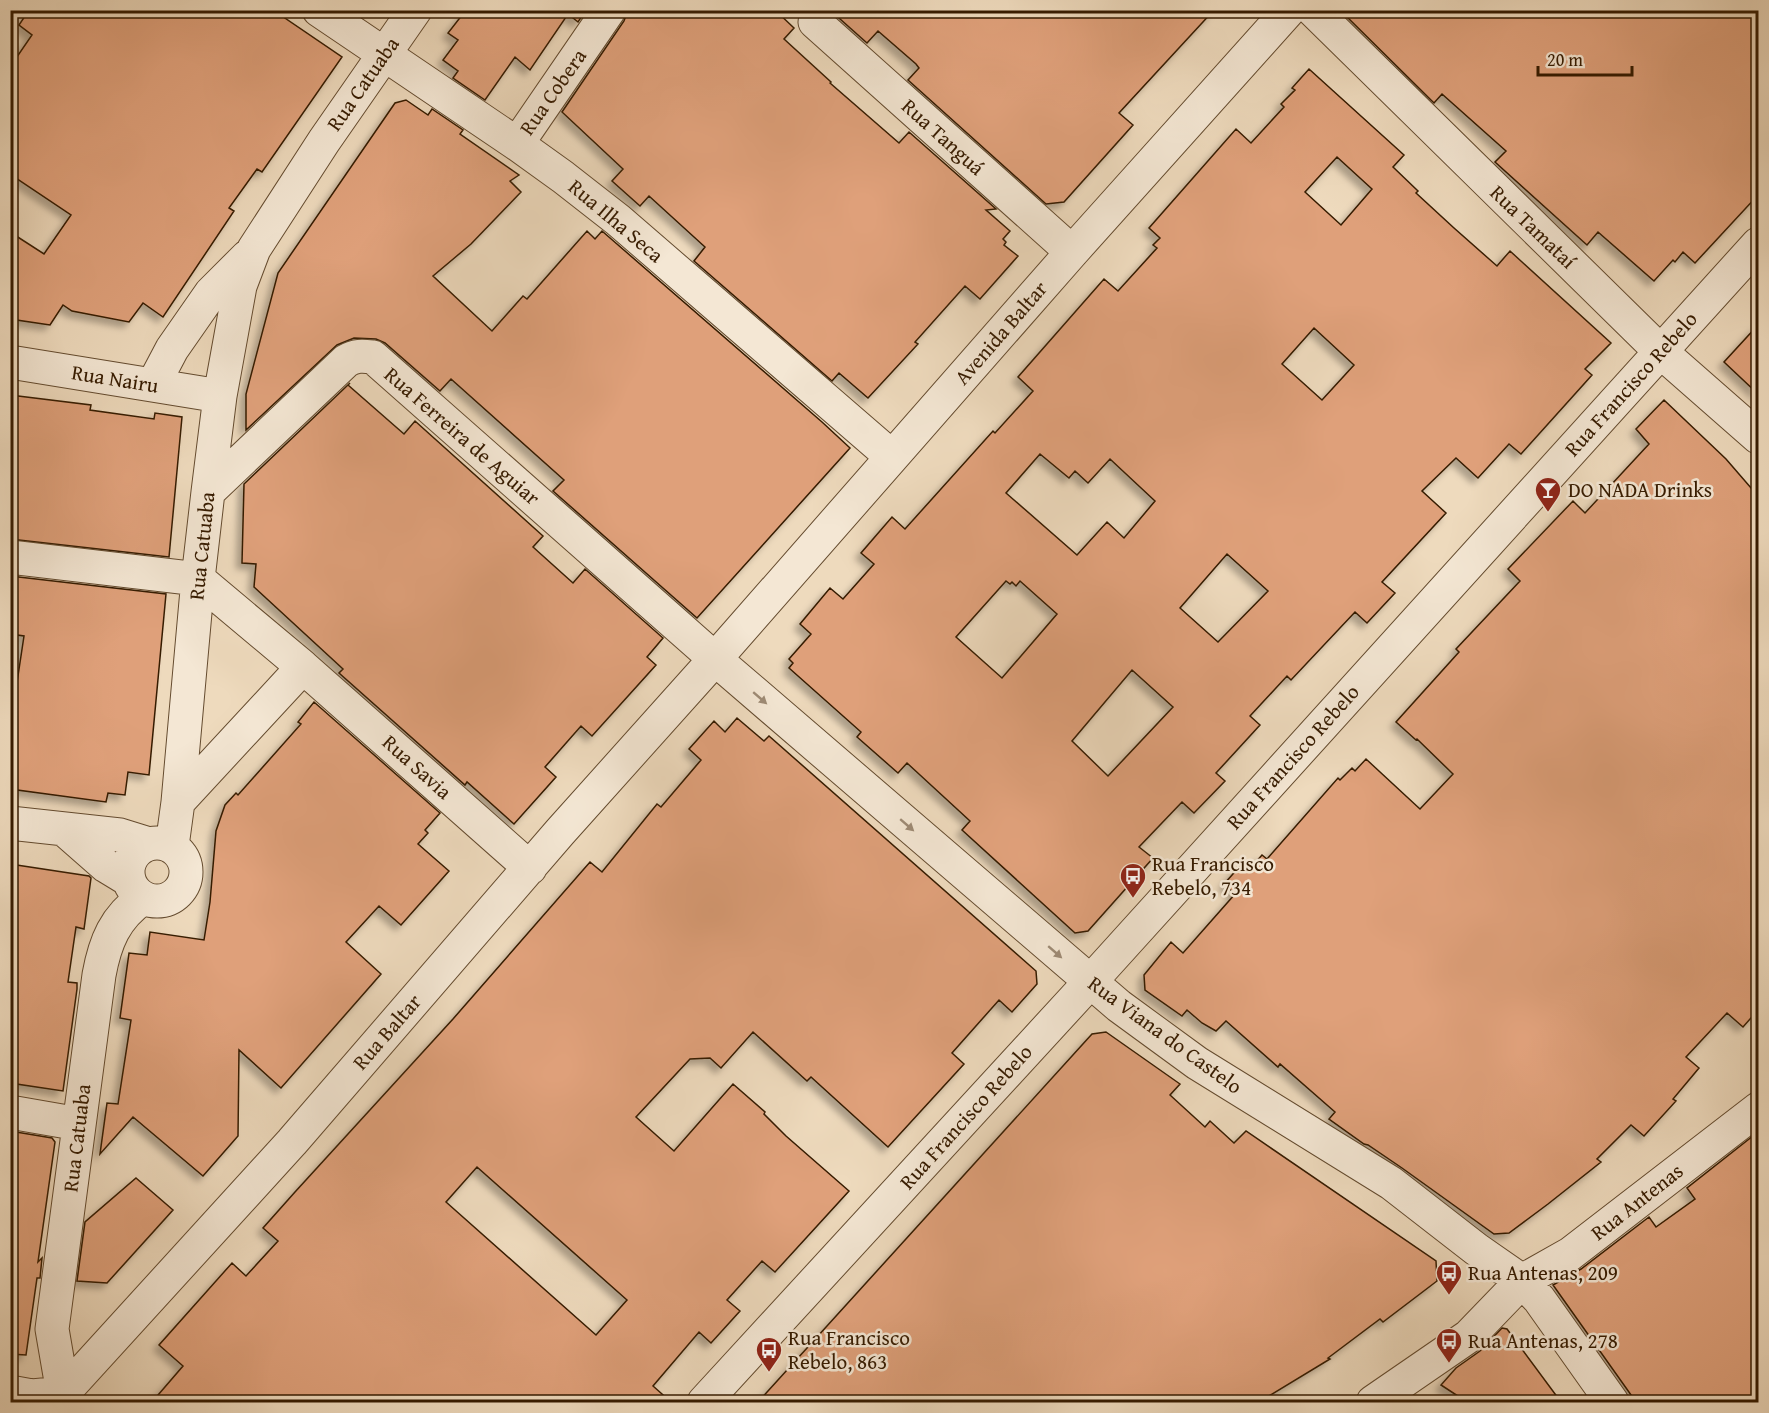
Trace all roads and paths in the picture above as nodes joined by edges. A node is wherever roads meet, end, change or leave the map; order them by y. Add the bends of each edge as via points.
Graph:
1 (319, 10) edge
2 (415, 10) edge
3 (609, 10) edge
4 (1290, 10) edge
5 (1313, 10) edge
6 (815, 22) dead end
7 (385, 55) junction
8 (518, 144) junction
9 (1758, 244) edge
10 (254, 249) junction
11 (1071, 252) junction
12 (1660, 351) junction
13 (10, 362) edge
14 (153, 385) junction
15 (220, 396) junction
16 (1758, 437) edge
17 (892, 457) junction
18 (208, 492) junction
19 (10, 557) edge
20 (198, 579) junction
21 (715, 659) junction
22 (303, 667) junction
23 (178, 802) junction
24 (10, 823) edge
25 (65, 830) junction
26 (161, 845) junction
27 (530, 868) junction
28 (136, 889) junction
29 (1090, 982) junction
30 (1758, 1107) edge
31 (10, 1112) edge
32 (79, 1124) junction
33 (1522, 1281) junction
34 (10, 1392) edge
35 (59, 1398) edge
36 (704, 1402) edge
37 (1373, 1402) edge
38 (1612, 1402) edge

1 - 7 street, Rua Ilha Seca
2 - 7 street, Rua Catuaba
3 - 8 street, Rua Cobera
4 - 11 street, Avenida Baltar
5 - 12 street, Rua Tamataí
6 - 11 street, Rua Tanguá
7 - 8 street, Rua Ilha Seca
7 - 10 street, Rua Catuaba
8 - 17 street, Rua Ilha Seca via 618,220
9 - 12 street, Rua Francisco Rebelo
10 - 14 street, Rua Catuaba via 212,293 172,349
10 - 15 street, Rua Catuaba via 240,286
11 - 17 street, Avenida Baltar
12 - 16 street, Rua Tamataí
12 - 29 street, Rua Francisco Rebelo
13 - 14 street, Rua Nairu
14 - 15 street, Rua Nairu
15 - 18 street, Rua Catuaba
17 - 21 street, Avenida Baltar
18 - 20 street, Rua Catuaba
18 - 21 street, Rua Ferreira de Aguiar via 346,361 373,357
19 - 20 street
20 - 22 street, Rua Savia
20 - 23 street, Rua Catuaba
21 - 27 street, Rua Baltar
21 -> 29 street, Rua Viana do Castelo
22 - 23 street
22 - 27 street, Rua Savia
23 - 26 street, Rua Catuaba
24 - 25 street
25 - 26 street via 120,835
25 - 28 street
26 - 28 street via 141,848 130,862 128,871
26 - 28 street via 180,854 186,864 183,886 176,895 154,901
27 - 35 street, Rua Baltar via 292,1142
28 - 32 street, Rua Catuaba via 134,903 117,922 104,950
29 - 33 street, Rua Viana do Castelo via 1197,1063 1391,1183
29 - 36 street, Rua Francisco Rebelo
30 - 33 street, Rua Antenas via 1570,1254
31 - 32 street
32 - 35 street, Rua Catuaba via 52,1329
33 - 37 street, Rua Antenas via 1469,1336
33 - 38 street, Rua Viana do Castelo
34 - 35 street

